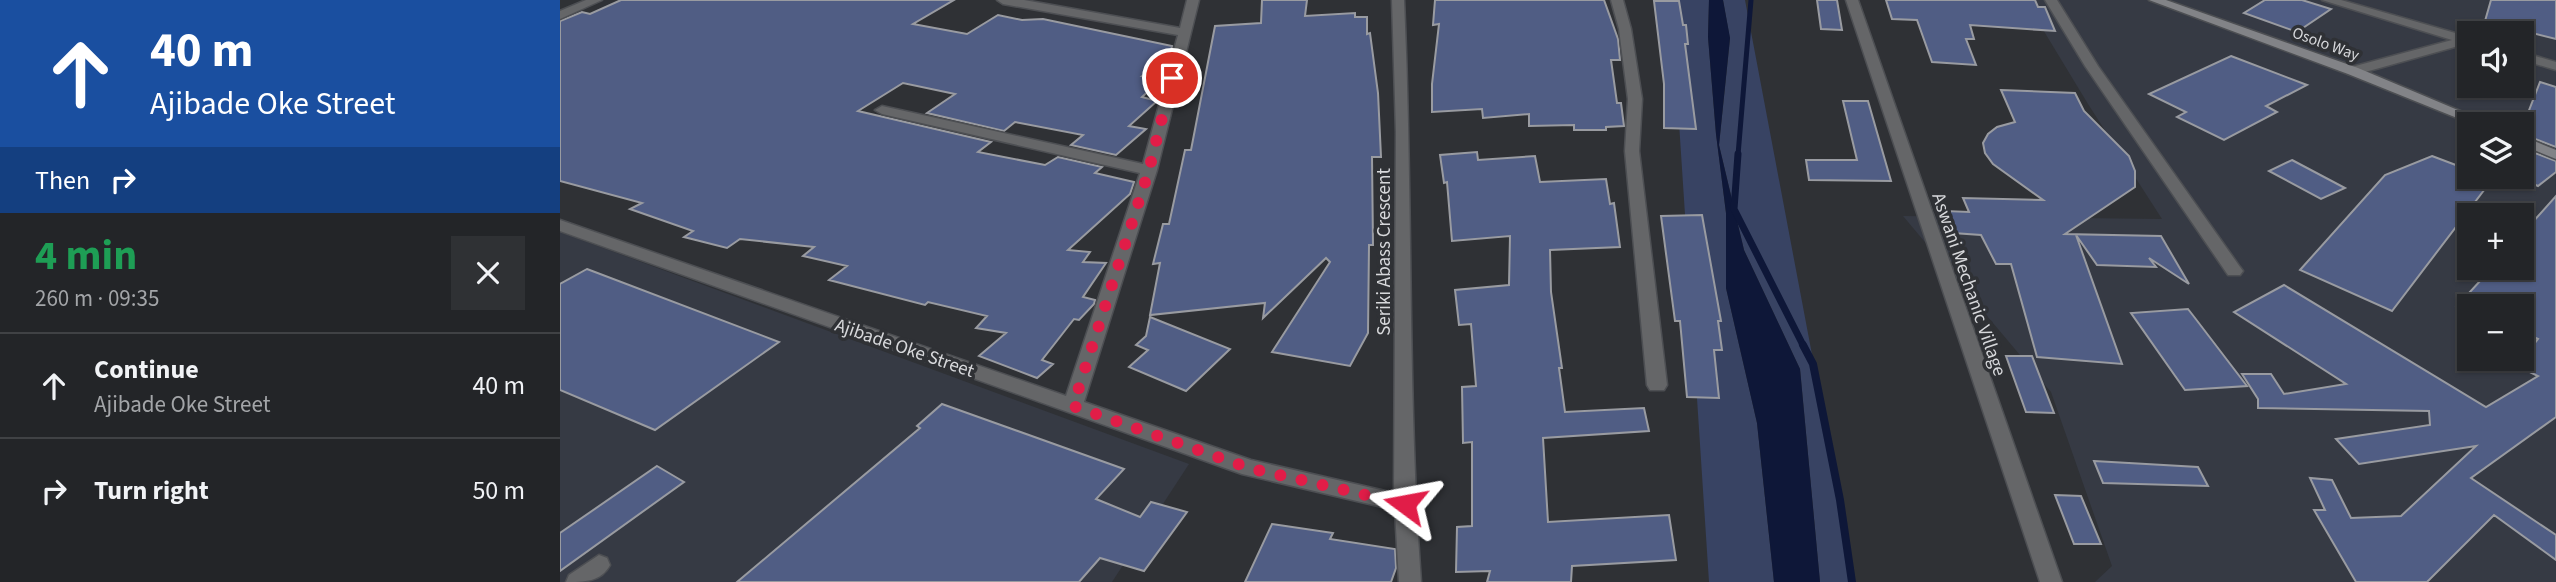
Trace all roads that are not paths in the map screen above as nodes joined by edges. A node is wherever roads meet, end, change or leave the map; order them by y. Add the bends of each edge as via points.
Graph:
1 (596, 0) edge
2 (1003, 0) edge
3 (1193, 0) edge
4 (1398, 0) edge
5 (1617, 0) edge
6 (1852, 0) edge
7 (2051, 0) edge
8 (2155, 0) edge
9 (2328, 0) edge
10 (560, 15) edge
11 (1183, 32) junction
12 (2457, 37) edge
13 (2457, 43) edge
14 (2534, 60) edge
15 (2556, 66) edge
16 (2353, 71) junction
17 (882, 110) dead end
18 (2457, 113) edge
19 (2534, 145) edge
20 (2556, 155) edge
21 (1149, 170) junction
22 (560, 225) edge
23 (2234, 271) dead end
24 (1657, 385) dead end
25 (1073, 406) junction
26 (1405, 504) junction
27 (599, 565) dead end
28 (577, 582) edge
29 (1410, 582) edge
30 (2051, 582) edge

1 - 10 street
2 - 11 street
3 - 11 street
4 - 26 street, Seriki Abass Crescent
5 - 24 street via 1635,99 1632,151
6 - 30 street, Aswani Mechanic Village
7 - 23 street
8 - 16 main road, Osolo Way
9 - 12 street
11 - 21 street
13 - 16 street
14 - 15 street
16 - 18 main road, Osolo Way
17 - 21 street
19 - 20 main road
21 - 25 street
22 - 25 street, Ajibade Oke Street
25 - 26 street, Ajibade Oke Street via 1249,468
26 - 29 street, Seriki Abass Crescent
27 - 28 street

